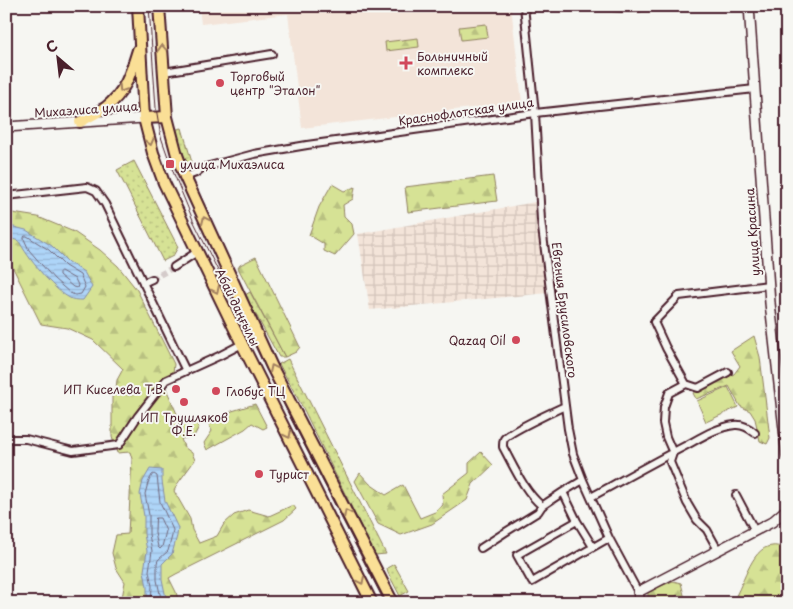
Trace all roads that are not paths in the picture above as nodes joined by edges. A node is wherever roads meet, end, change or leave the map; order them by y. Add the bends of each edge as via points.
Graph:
1 (138, 6) edge
2 (159, 6) edge
3 (524, 6) edge
4 (592, 6) edge
5 (654, 6) edge
6 (749, 6) edge
7 (140, 44) junction
8 (272, 54) dead end
9 (164, 72) junction
10 (755, 89) junction
11 (535, 113) junction
12 (167, 117) junction
13 (144, 118) junction
14 (80, 122) junction
15 (6, 127) edge
16 (184, 176) junction
17 (6, 196) edge
18 (197, 252) junction
19 (174, 267) tunnel mouth
20 (152, 279) tunnel mouth
21 (143, 283) junction
22 (769, 285) junction
23 (242, 344) junction
24 (186, 371) junction
25 (728, 372) dead end
26 (686, 384) junction
27 (783, 395) edge
28 (565, 406) junction
29 (756, 433) dead end
30 (6, 439) edge
31 (673, 453) junction
32 (787, 456) edge
33 (583, 480) junction
34 (563, 492) junction
35 (736, 495) dead end
36 (591, 497) junction
37 (542, 506) junction
38 (787, 509) edge
39 (577, 521) junction
40 (755, 531) junction
41 (609, 538) junction
42 (593, 547) junction
43 (481, 548) dead end
44 (718, 550) junction
45 (638, 592) junction
46 (372, 603) edge
47 (393, 603) edge
48 (640, 603) edge

1 - 7 main road, Абай даңғылы
9 -> 2 main road, Абай даңғылы
3 - 11 street, Евгения Брусиловского
4 - 5 street
6 - 10 street, улица Красина
7 - 13 main road, Абай даңғылы
7 -> 14 main road via 129,77 118,95
8 - 9 street
9 - 12 main road, Абай даңғылы
10 - 11 street, Краснофлотская улица
10 - 22 street, улица Красина
11 - 16 street, Краснофлотская улица via 254,154
11 - 28 street, Евгения Брусиловского via 541,220
12 - 13 main road, Михаэлиса улица
12 - 16 main road, Абай даңғылы
13 - 14 street, Михаэлиса улица
13 -> 18 main road, Абай даңғылы via 164,183
14 - 15 street, Михаэлиса улица
47 -> 16 main road, Абай даңғылы via 272,367
17 - 21 street via 87,187 96,190
18 - 19 street
18 -> 23 main road, Абай даңғылы
20 - 21 street
21 - 24 street
22 - 26 street via 679,296 654,322
22 - 27 street, улица Красина
23 - 24 street
23 -> 46 main road, Абай даңғылы
24 - 30 street via 166,380 119,445 73,451 26,439
25 - 26 street via 698,388
26 - 31 street via 669,393 664,406 663,423
27 - 32 street, улица Красина
28 - 33 street, Евгения Брусиловского via 573,454
28 - 37 street via 529,424 503,442 518,476
29 - 31 street via 748,427 729,426
31 - 36 street
31 - 44 street via 670,462 687,503
33 - 34 street
33 - 36 street, Евгения Брусиловского
34 - 37 street
34 - 39 street
35 - 40 street
36 - 41 street, Евгения Брусиловского
37 - 43 street via 538,512
38 - 40 street
39 - 42 street
39 - 42 street via 517,555 532,582
40 - 44 street
41 - 42 street
41 - 45 street, Евгения Брусиловского
44 - 45 street
45 - 48 street, Евгения Брусиловского

